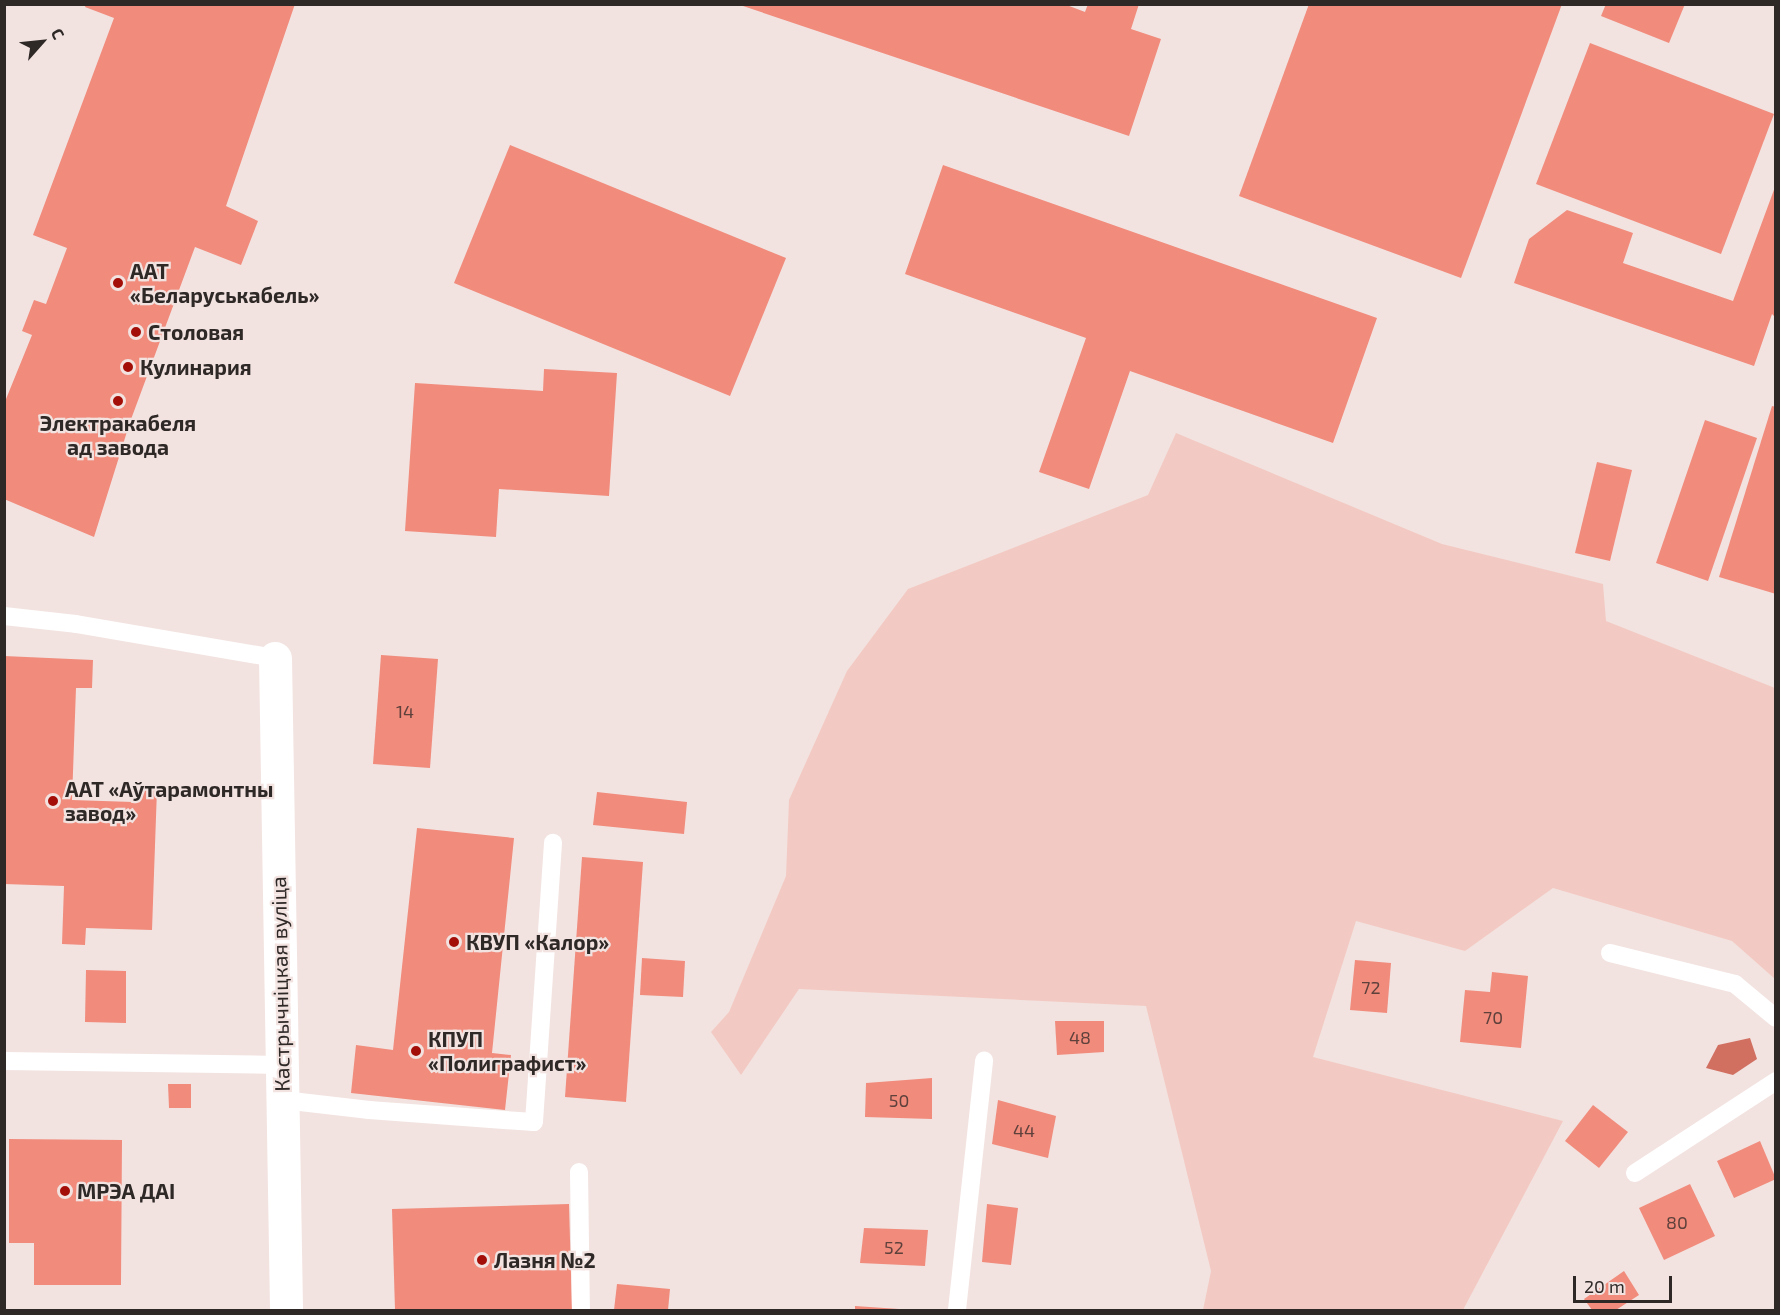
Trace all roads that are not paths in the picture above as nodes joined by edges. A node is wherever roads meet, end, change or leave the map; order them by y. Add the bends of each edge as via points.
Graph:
1 (4, 616) edge
2 (275, 658) joint
3 (553, 843) dead end
4 (1610, 953) dead end
5 (1776, 1018) edge
6 (984, 1060) dead end
7 (4, 1061) edge
8 (282, 1065) junction
9 (1776, 1081) edge
10 (283, 1100) junction
11 (579, 1172) dead end
12 (1635, 1173) dead end
13 (286, 1311) edge
14 (581, 1311) edge
15 (957, 1311) edge

1 - 2 lane via 76,624
2 - 8 street, Кастрычніцкая вуліца
3 - 10 lane via 534,1122
4 - 5 lane via 1735,984
6 - 15 lane
7 - 8 lane
8 - 10 street, Кастрычніцкая вуліца
9 - 12 lane
10 - 13 street, Кастрычніцкая вуліца
11 - 14 lane

